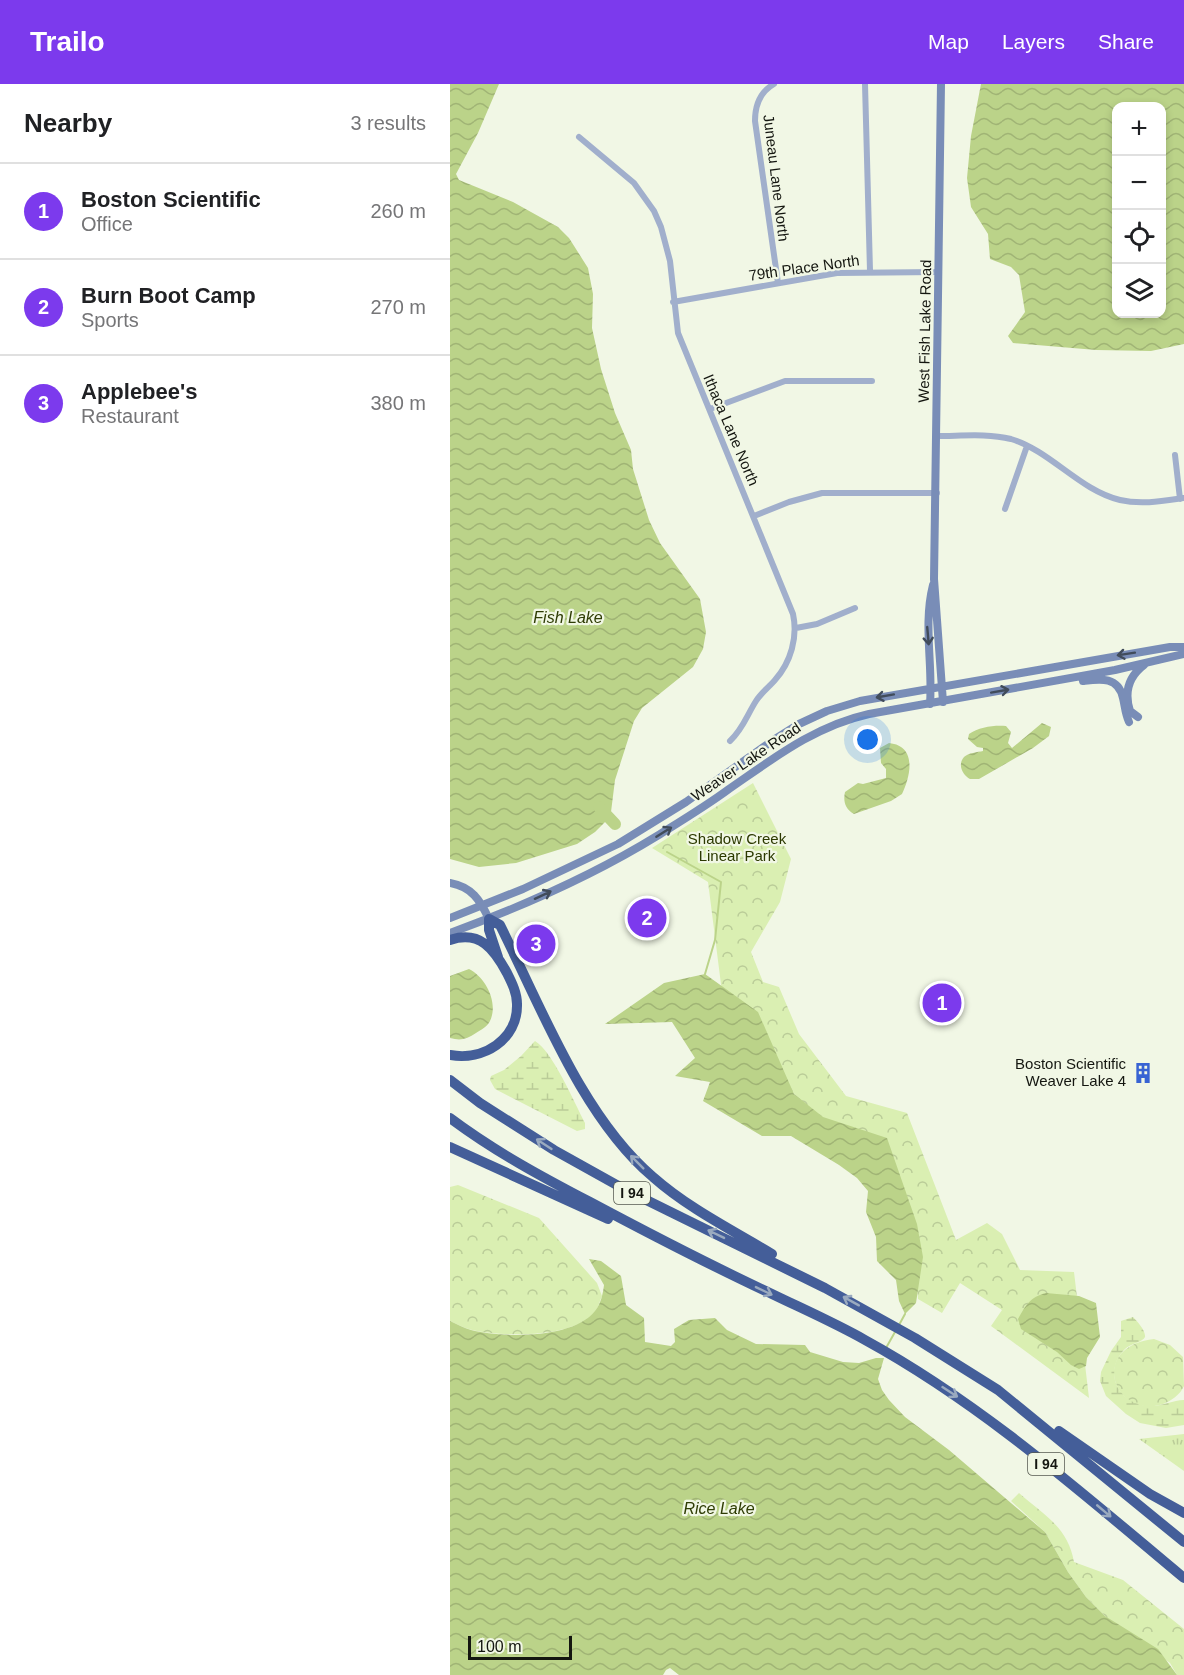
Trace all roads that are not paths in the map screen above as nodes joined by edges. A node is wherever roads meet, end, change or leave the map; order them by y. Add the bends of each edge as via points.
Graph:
1 (774, 84) edge
2 (865, 84) edge
3 (941, 84) edge
4 (579, 137) dead end
5 (870, 271) junction
6 (938, 272) junction
7 (778, 283) junction
8 (674, 302) junction
9 (872, 381) dead end
10 (710, 410) junction
11 (937, 436) junction
12 (1028, 446) junction
13 (1174, 455) dead end
14 (937, 492) junction
15 (1182, 499) edge
16 (1005, 509) dead end
17 (754, 516) junction
18 (934, 579) junction
19 (855, 608) dead end
20 (796, 628) junction
21 (1184, 647) edge
22 (1184, 654) edge
23 (1144, 664) junction
24 (1061, 680) junction
25 (943, 686) junction
26 (931, 688) junction
27 (943, 702) junction
28 (930, 704) junction
29 (1138, 717) dead end
30 (1129, 722) dead end
31 (730, 741) dead end
32 (450, 883) edge
33 (483, 905) junction
34 (450, 918) edge
35 (489, 919) junction
36 (450, 933) edge
37 (450, 940) edge
38 (498, 957) junction
39 (516, 993) junction
40 (450, 1055) edge
41 (450, 1061) edge
42 (450, 1080) edge
43 (450, 1118) edge
44 (450, 1147) edge
45 (674, 1247) junction
46 (825, 1288) junction
47 (998, 1390) junction
48 (1184, 1513) edge
49 (1184, 1542) edge
50 (1184, 1578) edge

1 - 7 street, Juneau Lane North via 758,101 755,121
2 - 5 street
3 - 6 main road, West Fish Lake Road
4 - 8 street, Ithaca Lane North via 634,183 654,211 666,242
5 - 6 street, 79th Place North
5 - 7 street, 79th Place North
6 - 11 main road, West Fish Lake Road
7 - 8 street, 79th Place North
8 - 10 street, Ithaca Lane North via 678,333
9 - 10 street via 785,381
10 - 17 street, Ithaca Lane North
11 - 12 street via 994,436
11 - 14 main road, West Fish Lake Road
12 - 15 street via 1112,497 1138,503
12 - 16 street
13 - 15 street
14 - 17 street via 822,493
14 - 18 main road, West Fish Lake Road
17 - 20 street, Ithaca Lane North
18 - 25 main road, West Fish Lake Road
18 -> 26 main road, West Fish Lake Road via 927,620
19 - 20 street
20 - 31 street, Ithaca Lane North via 786,666
21 -> 25 main road, Weaver Lake Road via 1119,654
22 - 23 main road, Weaver Lake Road
23 - 24 main road, Weaver Lake Road
23 - 29 main road via 1127,688 1130,711
27 -> 24 main road, Weaver Lake Road
24 - 30 main road via 1102,678 1112,682 1122,694
25 - 26 main road, Weaver Lake Road
25 - 27 main road, West Fish Lake Road
26 - 28 main road, West Fish Lake Road
26 -> 33 main road, Weaver Lake Road via 860,701 812,717 618,844
27 - 28 main road, Weaver Lake Road
35 -> 28 main road, Weaver Lake Road via 655,837 818,731 857,717
32 - 33 main road via 472,891
33 - 34 main road, Weaver Lake Road
33 - 35 main road
35 - 36 main road, Weaver Lake Road
35 - 38 highway
46 -> 35 highway via 654,1178 615,1140 558,1042 501,925
37 - 38 highway via 463,936 479,940
38 - 39 highway
39 - 40 highway via 516,1016 507,1037 497,1046 474,1055
39 - 41 highway via 523,1011 511,1041 484,1059
46 -> 42 highway, I 94 via 624,1189 554,1150
43 - 45 highway, I 94 via 538,1174
44 - 45 highway
45 -> 50 highway, I 94 via 901,1360 979,1411
47 -> 46 highway, I 94
47 - 48 highway via 1142,1489
47 - 49 highway, I 94

